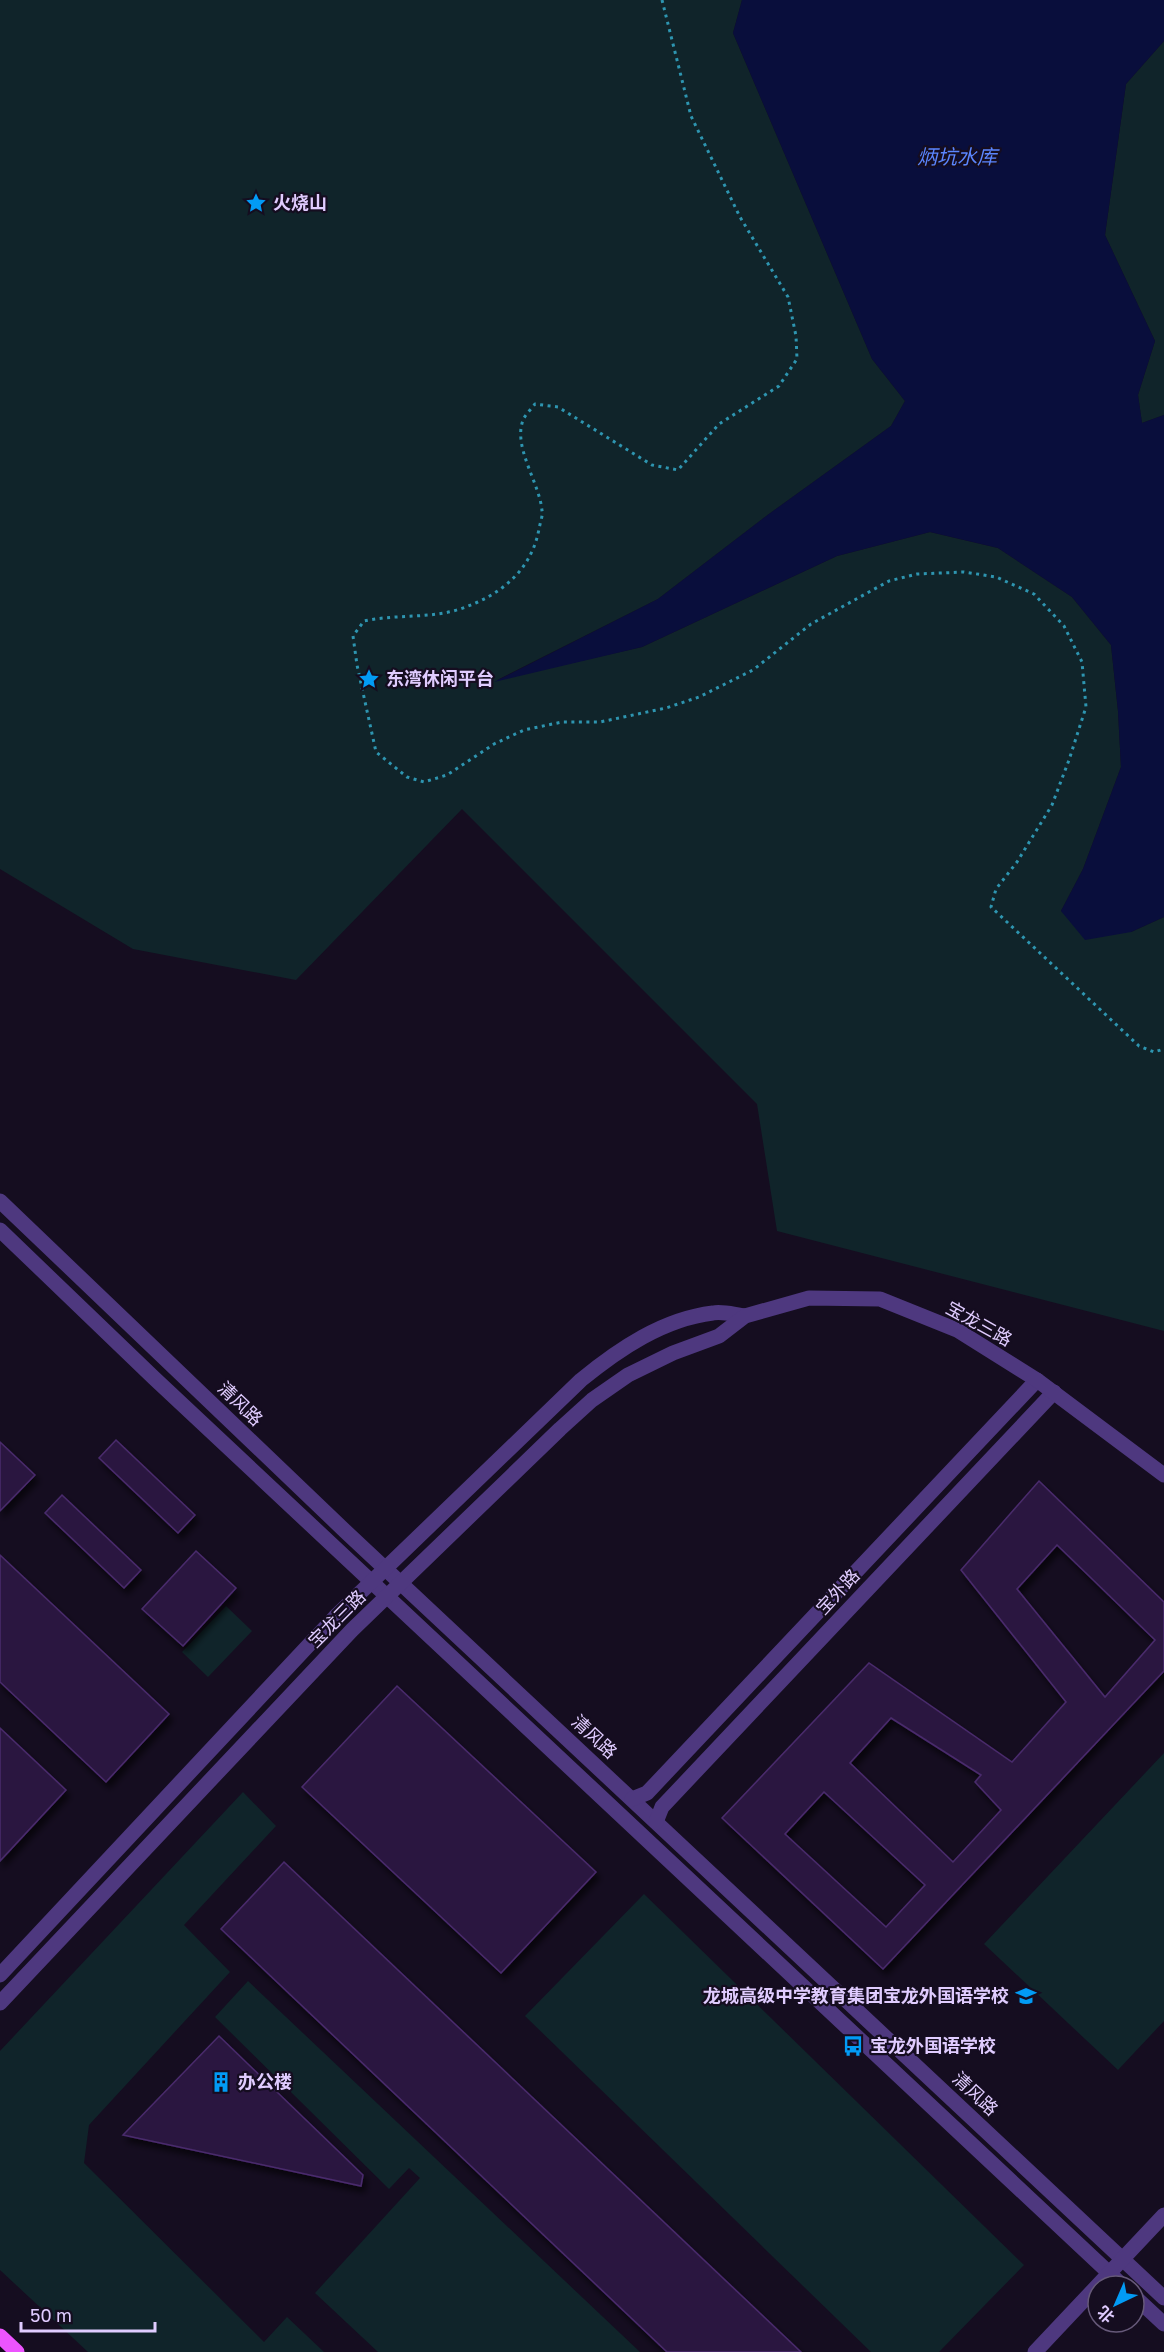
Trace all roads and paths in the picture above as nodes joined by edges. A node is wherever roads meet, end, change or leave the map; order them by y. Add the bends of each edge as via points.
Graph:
1 (662, 0) edge
2 (1164, 1050) edge
3 (0, 1201) edge
4 (0, 1230) edge
5 (745, 1316) junction
6 (1038, 1380) junction
7 (1054, 1392) junction
8 (1164, 1475) edge
9 (385, 1569) junction
10 (371, 1582) junction
11 (400, 1583) junction
12 (387, 1596) junction
13 (632, 1799) junction
14 (656, 1822) junction
15 (0, 1974) edge
16 (0, 2003) edge
17 (1164, 2215) edge
18 (1122, 2259) junction
19 (1109, 2273) junction
20 (1164, 2298) edge
21 (1146, 2307) edge
22 (1164, 2324) edge
23 (0, 2336) edge
24 (17, 2352) edge
25 (1035, 2352) edge

1 - 2 path via 691,116 736,208 788,297 797,360 779,386 719,424 678,470 652,465 558,407 535,404 524,418 520,435 542,512 537,543 522,572 485,600 456,610 364,621 353,636 376,752 406,777 424,782 447,775 494,744 524,730 562,722 600,722 699,697 753,670 811,624 889,582 916,574 964,572 996,577 1034,594 1064,626 1082,662 1086,707 1052,805 996,889 991,907 1139,1046 1154,1052
3 - 9 street, 清风路
4 - 10 street
5 - 6 street, 宝龙三路 via 808,1298 880,1299 957,1330
5 - 9 street, 宝龙三路 via 714,1312 676,1322 612,1355 581,1380
5 - 11 street, 宝龙三路 via 719,1336 628,1375 592,1400
6 - 7 street, 宝龙三路
6 - 13 street, 宝外路 via 647,1793
7 - 8 street, 宝龙三路
7 - 14 street, 宝外路 via 662,1807
9 - 10 street, 宝龙三路
9 - 11 street, 清风路
10 - 12 street
10 - 15 street, 宝龙三路
11 - 12 street, 宝龙三路
11 - 13 street, 清风路
12 - 16 street, 宝龙三路
12 - 19 street
13 - 14 street, 清风路
14 - 18 street, 清风路
17 - 18 street
18 - 19 street
18 - 20 street, 清风路
19 - 25 street
21 - 22 street
23 - 24 main road

